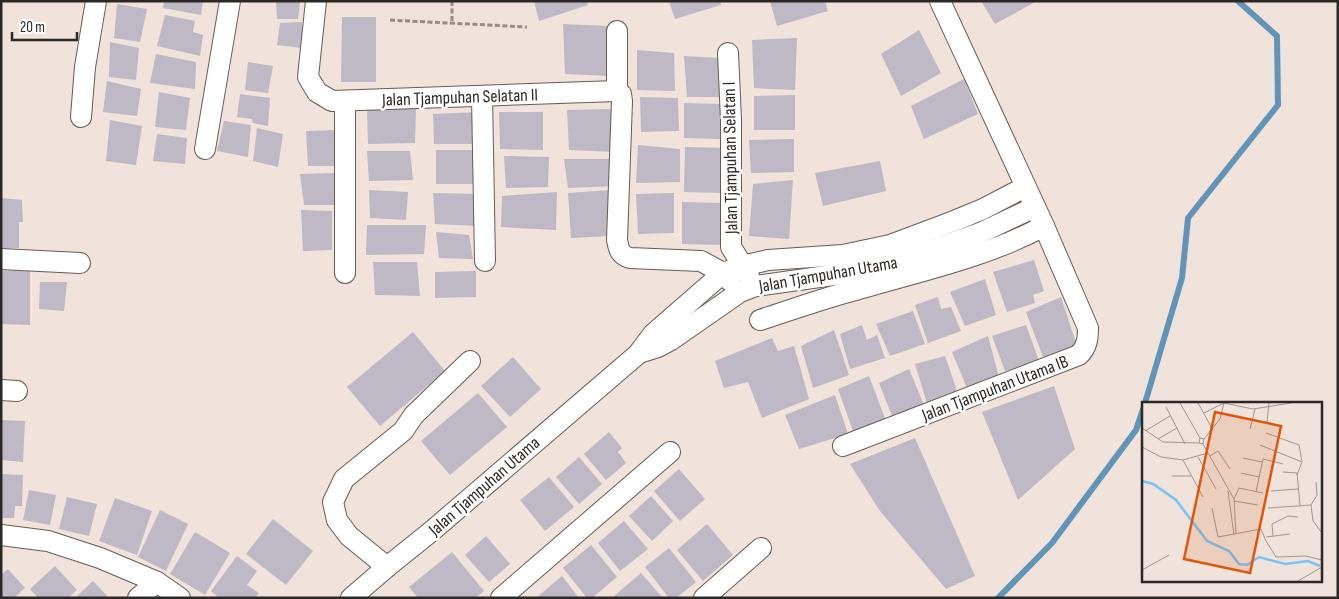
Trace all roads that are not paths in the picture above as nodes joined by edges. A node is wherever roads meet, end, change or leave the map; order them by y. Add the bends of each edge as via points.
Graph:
1 (96, 1) edge
2 (230, 1) edge
3 (316, 1) edge
4 (940, 1) edge
5 (617, 31) dead end
6 (728, 53) dead end
7 (616, 91) junction
8 (482, 96) junction
9 (345, 101) junction
10 (81, 117) dead end
11 (205, 149) dead end
12 (1025, 187) junction
13 (1035, 207) junction
14 (1044, 226) junction
15 (1, 259) edge
16 (485, 261) dead end
17 (80, 263) dead end
18 (733, 269) junction
19 (346, 273) dead end
20 (748, 289) junction
21 (760, 320) dead end
22 (470, 361) dead end
23 (628, 362) junction
24 (842, 446) dead end
25 (670, 452) dead end
26 (1, 535) edge
27 (761, 548) dead end
28 (387, 567) junction
29 (156, 582) junction
30 (364, 594) edge
31 (138, 598) edge
32 (180, 598) edge
33 (501, 598) edge
34 (704, 598) edge

1 - 10 street
2 - 11 street
3 - 9 street, Jalan Tjampuhan Selatan II via 310,84 332,101
4 - 12 street
5 - 7 street
6 - 18 street, Jalan Tjampuhan Selatan I
7 - 8 street, Jalan Tjampuhan Selatan II
7 - 18 street via 621,94 622,101 617,240 620,252 630,258 702,260
8 - 9 street, Jalan Tjampuhan Selatan II
8 - 16 street
9 - 19 street
12 - 13 street
12 - 18 street, Jalan Tjampuhan Utama via 962,218 890,245 843,255 786,258
13 - 14 street, Jalan Tjampuhan Utama IB
13 - 20 street, Jalan Tjampuhan Utama via 980,233 890,265
14 - 21 street via 1020,239 961,259
14 - 24 street, Jalan Tjampuhan Utama IB via 1088,328 1086,345 1079,355
15 - 17 street
18 - 20 street
18 - 23 street, Jalan Tjampuhan Utama via 653,334
20 - 23 street, Jalan Tjampuhan Utama via 670,340
22 - 28 street via 414,415 403,431 344,480 333,502 337,520 349,536
23 - 28 street, Jalan Tjampuhan Utama
25 - 33 street
26 - 29 street via 48,541 100,558
27 - 34 street
28 - 30 street, Jalan Tjampuhan Utama
29 - 31 street
29 - 32 street

